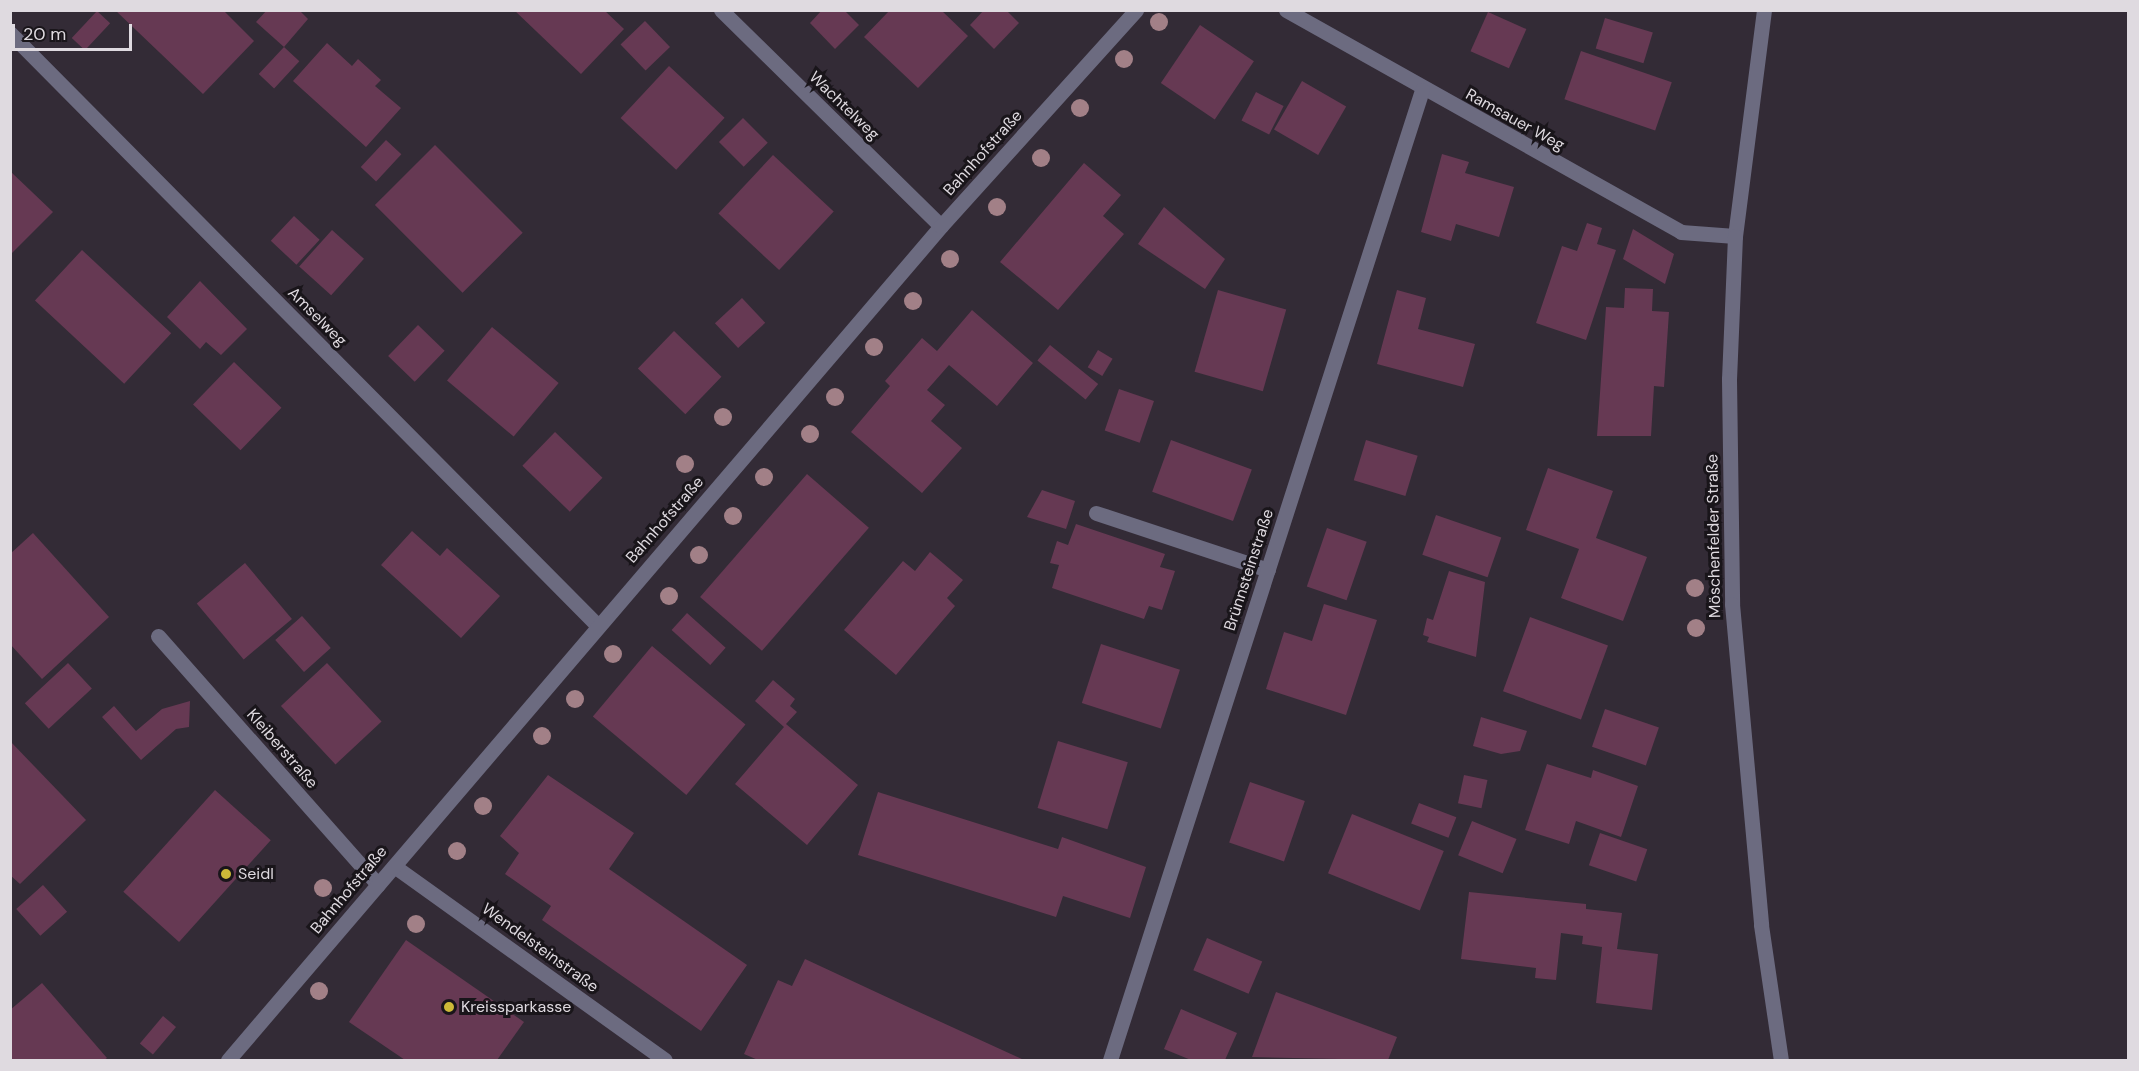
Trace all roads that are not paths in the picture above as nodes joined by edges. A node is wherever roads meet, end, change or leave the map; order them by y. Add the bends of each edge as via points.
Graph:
1 (721, 10) edge
2 (1136, 10) edge
3 (1286, 10) edge
4 (1764, 10) edge
5 (10, 33) edge
6 (1422, 90) junction
7 (941, 226) junction
8 (1735, 236) junction
9 (1096, 513) dead end
10 (1268, 570) junction
11 (598, 626) junction
12 (159, 636) dead end
13 (394, 866) junction
14 (378, 885) junction
15 (228, 1060) edge
16 (665, 1060) edge
17 (1110, 1060) edge
18 (1781, 1060) edge

1 - 7 street, Wachtelweg
2 - 7 street, Bahnhofstraße
3 - 6 street, Ramsauer Weg
4 - 8 street, Möschenfelder Straße
5 - 11 street, Amselweg
6 - 8 street, Ramsauer Weg via 1681,231
6 - 10 street, Brünnsteinstraße
7 - 11 street, Bahnhofstraße
8 - 18 street, Möschenfelder Straße via 1729,379 1732,604 1760,914
9 - 10 street
10 - 17 street, Brünnsteinstraße
11 - 13 street, Bahnhofstraße
12 - 14 street, Kleiberstraße
13 - 14 street, Bahnhofstraße
13 - 16 street, Wendelsteinstraße
14 - 15 street, Bahnhofstraße

